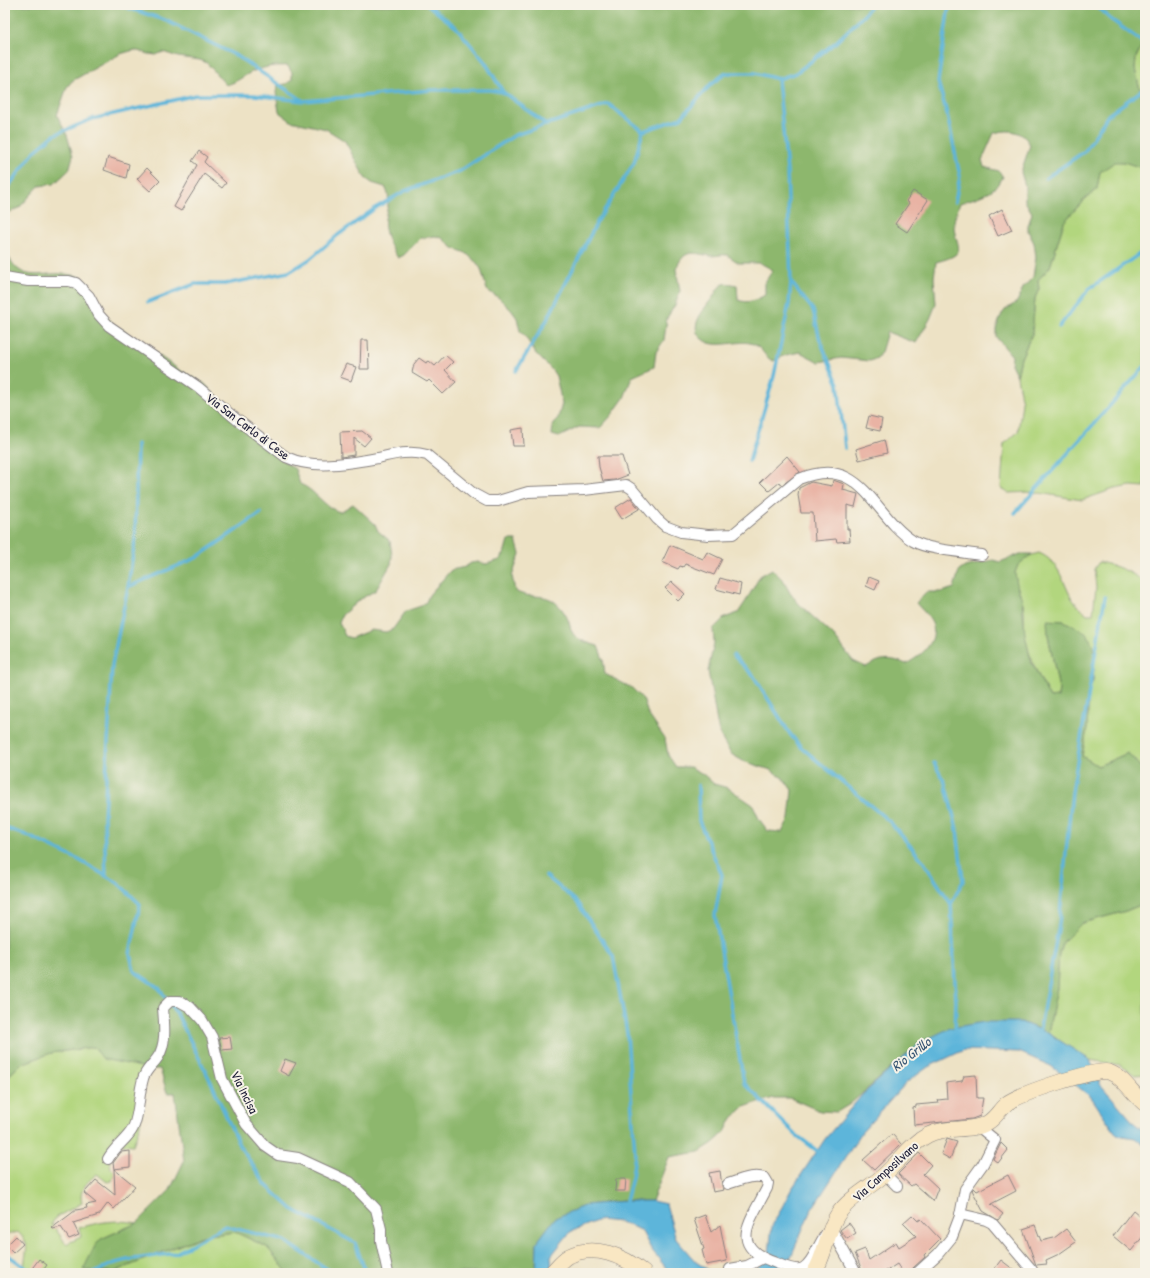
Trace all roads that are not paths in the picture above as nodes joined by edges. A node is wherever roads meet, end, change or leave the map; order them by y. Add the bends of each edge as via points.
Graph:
1 (5, 277) edge
2 (982, 555) dead end
3 (1145, 1104) edge
4 (975, 1126) junction
5 (108, 1160) dead end
6 (884, 1174) junction
7 (728, 1184) dead end
8 (897, 1186) dead end
9 (960, 1214) junction
10 (831, 1228) junction
11 (763, 1258) junction
12 (730, 1269) dead end
13 (1030, 1271) edge
14 (388, 1273) edge
15 (551, 1273) edge
16 (644, 1273) edge
17 (814, 1273) edge
18 (856, 1273) edge
19 (917, 1273) edge

1 - 2 street, Via San Carlo di Cese via 28,281 76,283 89,296 99,315 109,326 198,387 286,457 304,464 346,464 417,452 427,455 474,494 493,502 528,492 626,485 632,488 665,526 681,532 708,535 733,534 788,486 809,475 827,473 846,476 873,499 898,530 915,542 944,550
3 - 4 street via 1122,1079 1108,1072 1095,1072 1028,1091 1006,1104 987,1124
4 - 6 street, Via Camposilvano via 929,1134 915,1142
4 - 9 street via 995,1140 984,1164 965,1189
5 - 14 street, Via Incisa via 132,1129 137,1116 143,1078 149,1066 159,1056 164,1040 163,1008 170,1000 179,1000 202,1020 212,1037 222,1079 246,1124 265,1146 278,1155 298,1158 350,1182 376,1209
6 - 8 street
6 - 10 street, Via Camposilvano via 838,1214
7 - 11 street, Via Camposilvano via 752,1177 765,1178 768,1183 747,1230 747,1243 750,1249
9 - 13 street via 992,1223
9 - 19 street via 957,1228 945,1247
10 - 11 street, Via Camposilvano via 809,1264 799,1269
10 - 17 street, Via Camposilvano via 826,1247
10 - 18 street
11 - 12 street via 747,1266
15 - 16 street via 564,1259 579,1252 606,1252 624,1258

